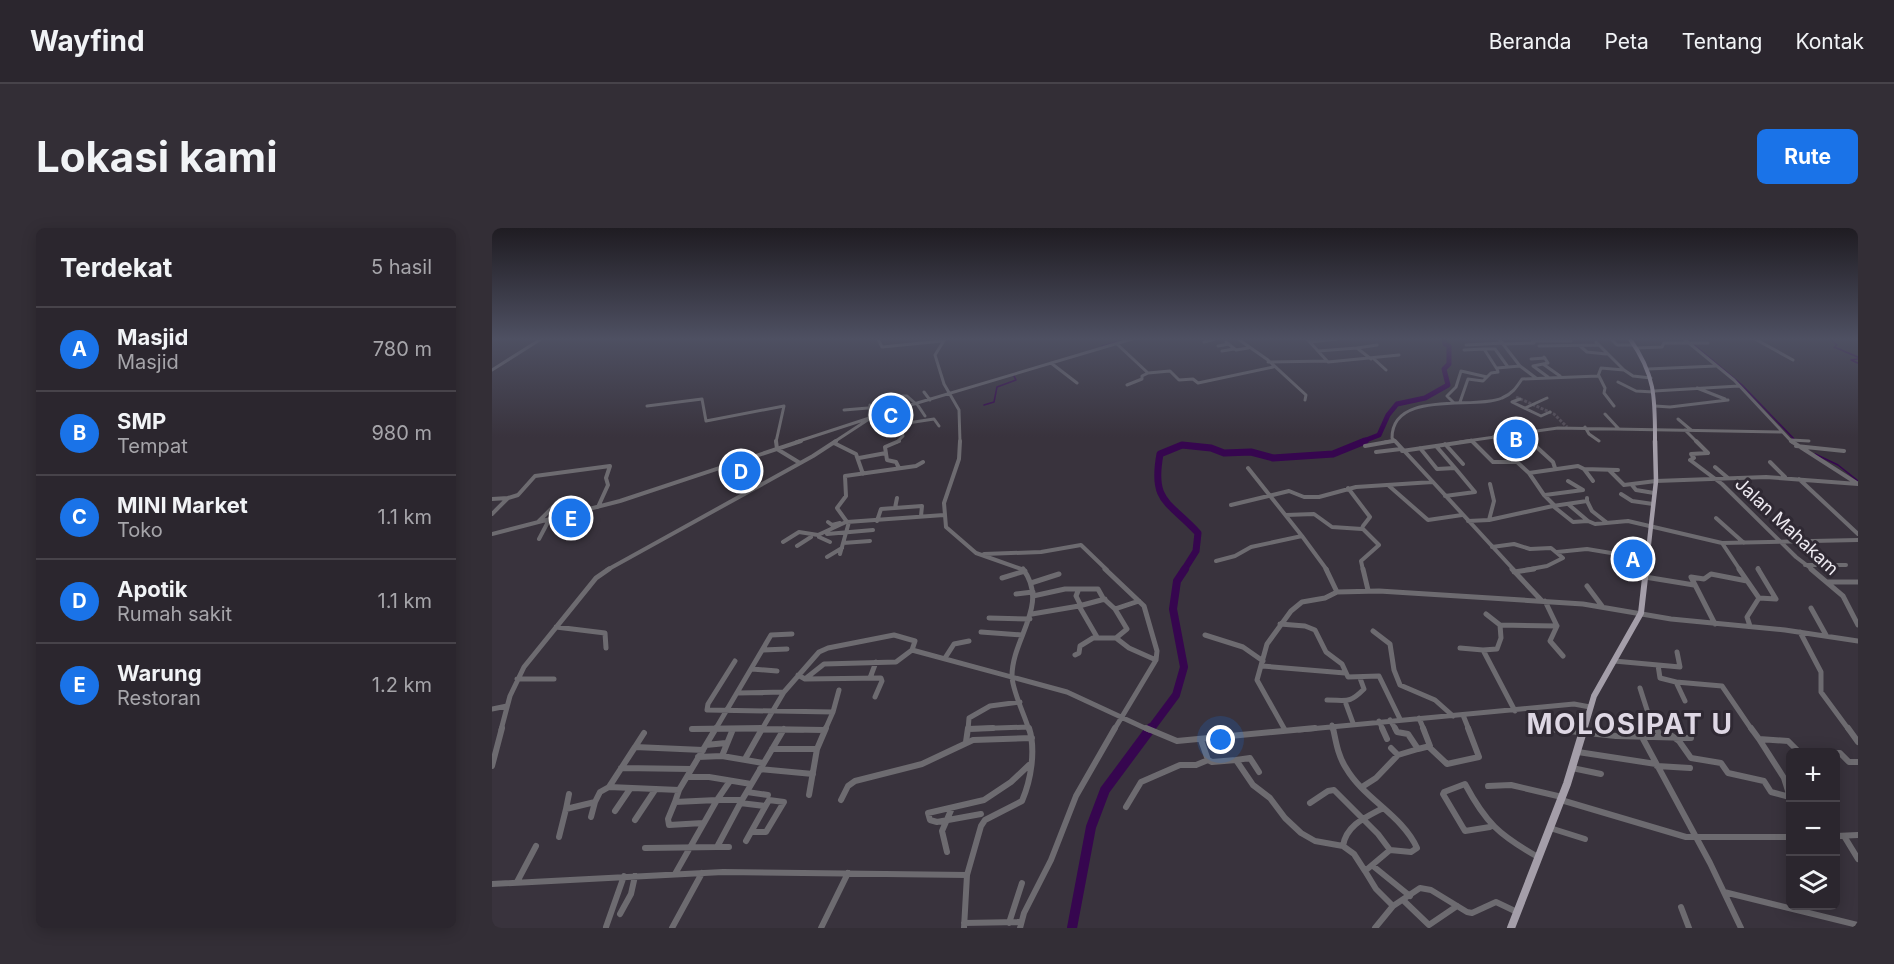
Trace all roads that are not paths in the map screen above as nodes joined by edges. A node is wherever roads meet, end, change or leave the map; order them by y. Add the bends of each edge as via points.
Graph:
1 (940, 372) edge
2 (1023, 372) edge
3 (1062, 372) edge
4 (1163, 372) edge
5 (1171, 372) edge
6 (1250, 372) edge
7 (1279, 372) edge
8 (1461, 372) edge
9 (1467, 372) edge
10 (1498, 372) edge
11 (1528, 372) edge
12 (1541, 372) edge
13 (1554, 372) edge
14 (1601, 372) edge
15 (1626, 372) edge
16 (1649, 372) edge
17 (1723, 372) edge
18 (1148, 373) joint
19 (1560, 376) junction
20 (1487, 377) junction
21 (1548, 377) junction
22 (1600, 377) junction
23 (1536, 378) junction
24 (1651, 378) junction
25 (1618, 382) dead end
26 (1077, 383) dead end
27 (1595, 383) dead end
28 (1127, 385) dead end
29 (1739, 386) junction
30 (1697, 388) junction
31 (1654, 392) junction
32 (924, 393) dead end
33 (950, 394) junction
34 (902, 396) dead end
35 (1547, 398) dead end
36 (1520, 399) dead end
37 (930, 400) junction
38 (1305, 400) dead end
39 (1453, 402) junction
40 (1460, 402) junction
41 (916, 404) junction
42 (647, 406) dead end
43 (1614, 406) dead end
44 (1655, 406) junction
45 (1524, 408) junction
46 (897, 409) junction
47 (844, 410) dead end
48 (1550, 412) dead end
49 (1605, 414) dead end
50 (925, 416) dead end
51 (869, 419) junction
52 (1678, 419) dead end
53 (947, 420) dead end
54 (901, 424) junction
55 (1585, 428) junction
56 (1618, 428) junction
57 (1655, 428) junction
58 (1685, 430) junction
59 (1691, 430) junction
60 (1520, 432) junction
61 (1782, 432) junction
62 (1494, 436) junction
63 (1471, 440) junction
64 (1393, 441) junction
65 (1599, 441) dead end
66 (1809, 441) dead end
67 (834, 443) junction
68 (1796, 443) junction
69 (1444, 444) junction
70 (1365, 446) dead end
71 (1436, 446) junction
72 (1501, 447) dead end
73 (1420, 448) junction
74 (777, 449) junction
75 (1401, 450) junction
76 (1844, 451) dead end
77 (1376, 452) dead end
78 (886, 453) junction
79 (859, 458) junction
80 (923, 462) dead end
81 (1770, 462) dead end
82 (798, 464) junction
83 (1463, 464) dead end
84 (1715, 466) dead end
85 (899, 468) junction
86 (1248, 468) dead end
87 (1455, 468) junction
88 (1555, 468) junction
89 (1584, 469) junction
90 (1610, 470) junction
91 (1618, 470) dead end
92 (1529, 473) junction
93 (863, 474) junction
94 (1785, 477) junction
95 (1715, 478) junction
96 (1728, 478) junction
97 (1799, 479) junction
98 (1568, 481) dead end
99 (1593, 481) dead end
100 (1656, 481) junction
101 (1432, 483) junction
102 (1490, 484) dead end
103 (1858, 484) edge
104 (1388, 485) junction
105 (1632, 485) junction
106 (1348, 488) junction
107 (1654, 493) junction
108 (1621, 494) dead end
109 (1544, 495) junction
110 (1271, 496) junction
111 (1445, 496) junction
112 (508, 498) junction
113 (897, 498) dead end
114 (492, 499) edge
115 (560, 500) dead end
116 (1568, 504) junction
117 (1653, 504) junction
118 (1231, 505) dead end
119 (599, 506) junction
120 (1554, 506) junction
121 (896, 508) junction
122 (492, 514) edge
123 (860, 515) dead end
124 (944, 515) junction
125 (1286, 515) junction
126 (1462, 515) junction
127 (921, 516) junction
128 (1716, 518) dead end
129 (895, 519) junction
130 (549, 520) junction
131 (1489, 520) junction
132 (539, 521) junction
133 (876, 521) junction
134 (1468, 521) junction
135 (1588, 521) junction
136 (828, 522) dead end
137 (848, 522) junction
138 (859, 522) junction
139 (1606, 522) junction
140 (1363, 527) junction
141 (1651, 527) junction
142 (873, 530) dead end
143 (846, 533) junction
144 (492, 534) edge
145 (1858, 534) edge
146 (824, 535) junction
147 (1302, 536) junction
148 (814, 537) junction
149 (539, 539) dead end
150 (1858, 540) edge
151 (870, 541) dead end
152 (783, 542) dead end
153 (830, 542) dead end
154 (861, 542) junction
155 (1782, 542) junction
156 (1722, 543) junction
157 (1744, 543) junction
158 (797, 546) dead end
159 (842, 546) junction
160 (968, 546) junction
161 (1492, 547) junction
162 (859, 550) dead end
163 (1557, 552) junction
164 (840, 554) dead end
165 (827, 557) dead end
166 (1646, 558) junction
167 (1216, 561) dead end
168 (1846, 565) dead end
169 (1805, 566) junction
170 (1758, 568) dead end
171 (1025, 571) junction
172 (1514, 572) junction
173 (1059, 574) dead end
174 (1645, 577) junction
175 (1002, 578) dead end
176 (1747, 581) junction
177 (1827, 582) junction
178 (1858, 582) edge
179 (1031, 583) junction
180 (1694, 585) junction
181 (1587, 586) dead end
182 (1368, 590) junction
183 (1078, 591) junction
184 (1337, 592) junction
185 (1016, 594) dead end
186 (1033, 594) junction
187 (1759, 598) junction
188 (1105, 599) junction
189 (1139, 601) junction
190 (1543, 601) junction
191 (1080, 606) junction
192 (1602, 606) junction
193 (1811, 608) dead end
194 (1115, 609) junction
195 (1641, 613) junction
196 (1486, 614) dead end
197 (1031, 617) junction
198 (989, 618) dead end
199 (1280, 624) junction
200 (1715, 624) junction
201 (1500, 625) junction
202 (1858, 625) edge
203 (1557, 626) junction
204 (1750, 626) junction
205 (556, 627) junction
206 (1373, 632) dead end
207 (1800, 632) junction
208 (981, 633) dead end
209 (792, 634) dead end
210 (1022, 635) junction
211 (1204, 635) dead end
212 (1826, 635) junction
213 (1097, 637) junction
214 (1116, 638) junction
215 (969, 641) dead end
216 (1858, 641) edge
217 (606, 648) dead end
218 (1460, 648) dead end
219 (788, 649) dead end
220 (764, 650) junction
221 (912, 650) junction
222 (1483, 650) junction
223 (1677, 652) dead end
224 (1076, 655) dead end
225 (1563, 656) dead end
226 (945, 658) junction
227 (735, 660) dead end
228 (1156, 660) junction
229 (876, 662) junction
230 (1614, 662) junction
231 (1262, 664) junction
232 (1658, 665) junction
233 (752, 669) junction
234 (777, 670) dead end
235 (1345, 673) junction
236 (798, 675) junction
237 (1012, 677) junction
238 (870, 678) junction
239 (1360, 678) junction
240 (517, 679) junction
241 (554, 679) dead end
242 (805, 679) junction
243 (1676, 682) junction
244 (1640, 688) dead end
245 (839, 690) dead end
246 (784, 692) junction
247 (738, 693) junction
248 (875, 697) dead end
249 (1327, 700) dead end
250 (1685, 701) dead end
251 (1020, 702) junction
252 (1346, 704) junction
253 (507, 706) junction
254 (1590, 707) junction
255 (492, 710) edge
256 (727, 710) junction
257 (773, 711) junction
258 (1515, 711) junction
259 (833, 712) junction
260 (1453, 716) junction
261 (1463, 716) junction
262 (1122, 717) junction
263 (1419, 718) junction
264 (1400, 719) junction
265 (1390, 720) junction
266 (1379, 721) junction
267 (1353, 723) junction
268 (1332, 725) junction
269 (1029, 727) junction
270 (692, 729) dead end
271 (732, 729) junction
272 (762, 729) junction
273 (784, 729) junction
274 (968, 729) junction
275 (1551, 729) dead end
276 (715, 730) junction
277 (824, 730) junction
278 (1285, 730) junction
279 (644, 733) dead end
280 (1582, 733) junction
281 (1672, 736) junction
282 (1642, 737) junction
283 (1661, 737) junction
284 (500, 738) junction
285 (1032, 738) junction
286 (1691, 738) dead end
287 (492, 739) edge
288 (1387, 739) dead end
289 (1201, 740) junction
290 (1760, 740) junction
291 (966, 742) junction
292 (1858, 742) edge
293 (726, 743) junction
294 (635, 747) junction
295 (1429, 747) junction
296 (704, 748) junction
297 (1391, 748) dead end
298 (1794, 748) edge
299 (772, 749) junction
300 (818, 749) junction
301 (1418, 749) junction
302 (1578, 752) junction
303 (1840, 753) edge
304 (1398, 755) junction
305 (722, 756) junction
306 (698, 757) junction
307 (745, 759) junction
308 (1208, 760) junction
309 (1236, 760) junction
310 (1858, 762) edge
311 (1031, 764) junction
312 (1657, 765) junction
313 (492, 766) edge
314 (762, 766) junction
315 (621, 768) junction
316 (1572, 768) junction
317 (1690, 768) dead end
318 (691, 770) junction
319 (1259, 772) dead end
320 (813, 774) junction
321 (1601, 774) dead end
322 (687, 777) junction
323 (730, 781) junction
324 (751, 784) junction
325 (1786, 785) edge
326 (1488, 786) dead end
327 (609, 787) junction
328 (1362, 787) junction
329 (630, 789) junction
330 (655, 790) junction
331 (679, 790) junction
332 (747, 792) junction
333 (569, 794) dead end
334 (768, 795) dead end
335 (809, 795) dead end
336 (1786, 797) edge
337 (1561, 799) junction
338 (717, 800) junction
339 (841, 800) dead end
340 (978, 801) junction
341 (595, 802) junction
342 (675, 802) junction
343 (741, 802) junction
344 (1310, 803) dead end
345 (765, 807) junction
346 (1126, 807) dead end
347 (952, 808) junction
348 (1383, 808) junction
349 (566, 809) junction
350 (615, 811) dead end
351 (591, 817) dead end
352 (983, 817) junction
353 (1363, 819) junction
354 (635, 820) dead end
355 (945, 821) junction
356 (703, 823) junction
357 (1490, 827) junction
358 (1550, 828) junction
359 (751, 832) junction
360 (1858, 835) edge
361 (1840, 836) edge
362 (1844, 836) junction
363 (559, 837) dead end
364 (1786, 837) edge
365 (1697, 838) junction
366 (1585, 839) dead end
367 (746, 841) dead end
368 (536, 846) dead end
369 (1343, 846) junction
370 (717, 847) junction
371 (729, 847) dead end
372 (645, 848) dead end
373 (690, 848) junction
374 (1389, 850) junction
375 (947, 852) dead end
376 (1538, 857) junction
377 (1858, 859) edge
378 (1373, 866) junction
379 (1365, 871) junction
380 (702, 873) junction
381 (848, 873) junction
382 (675, 874) junction
383 (967, 875) junction
384 (624, 876) junction
385 (635, 876) junction
386 (517, 882) junction
387 (1022, 883) dead end
388 (492, 884) edge
389 (1724, 892) junction
390 (1406, 898) junction
391 (1393, 906) junction
392 (1457, 906) junction
393 (1681, 907) dead end
394 (1517, 912) junction
395 (620, 914) dead end
396 (1009, 923) junction
397 (1021, 925) edge
398 (1858, 925) edge
399 (964, 926) edge
400 (606, 927) edge
401 (1515, 927) edge
402 (672, 928) edge
403 (821, 928) edge
404 (1375, 928) edge
405 (1689, 928) edge
406 (1741, 928) edge

1 - 33 street
2 - 33 street
3 - 26 street
4 - 18 street
5 - 6 street via 1179,380 1192,379 1198,383
7 - 38 street via 1302,390
8 - 39 street via 1456,387 1447,396
9 - 20 street
10 - 20 street
11 - 23 street
12 - 21 street
13 - 19 street
14 - 22 street
15 - 24 street
16 - 24 main road
17 - 29 street
18 - 28 street
19 - 21 street
19 - 22 street
20 - 40 street via 1482,381 1467,380
21 - 23 street
22 - 27 street
22 - 43 street via 1604,393
23 - 40 street via 1522,379 1518,388 1502,398 1482,403
24 - 31 main road
25 - 31 street via 1636,391
29 - 30 street
29 - 61 street
30 - 31 street
30 - 44 street via 1728,400
31 - 44 main road
32 - 37 street
33 - 37 street
33 - 124 street via 959,410 961,440
34 - 41 street
35 - 45 street
36 - 45 street via 1512,402
37 - 41 street
39 - 40 street
39 - 64 street via 1421,406 1405,413 1392,430
41 - 46 street
41 - 50 street
42 - 74 street via 702,399 706,421 784,406
44 - 57 main road
45 - 48 street via 1542,416
46 - 51 street
46 - 54 street
47 - 51 street via 869,406
49 - 56 street
51 - 67 street
51 - 74 street
52 - 59 street
53 - 54 street via 938,424 928,420
54 - 78 street via 903,436 885,446
55 - 56 street
55 - 60 street
55 - 65 street
56 - 57 street
57 - 58 street
57 - 100 main road
58 - 59 street
58 - 95 street, Jalan Mahakam via 1708,453 1691,454 1694,458 1690,460
59 - 61 street
60 - 62 street
60 - 88 street
61 - 68 street
62 - 63 street
62 - 72 street via 1503,443
63 - 69 street
63 - 92 street via 1492,462 1516,462
64 - 70 street
64 - 75 street
66 - 68 street
67 - 79 street via 852,450
67 - 82 street
68 - 76 street
68 - 103 street
69 - 71 street
69 - 83 street
71 - 73 street
71 - 87 street
73 - 75 street
73 - 87 street via 1437,469
74 - 82 street
74 - 119 street
75 - 77 street
75 - 101 street
78 - 79 street
78 - 85 street via 887,460 896,462
79 - 93 street
80 - 85 street
81 - 94 street
82 - 205 street via 610,567 596,578
84 - 96 street
85 - 93 street
86 - 110 street
87 - 111 street via 1475,492
88 - 89 street
88 - 92 street
89 - 90 street
89 - 99 street
90 - 91 street
90 - 105 street via 1621,484
92 - 109 street
93 - 137 street via 843,477 846,496 836,507
94 - 96 street
94 - 97 street
95 - 96 street
95 - 100 street
95 - 155 street, Jalan Mahakam
97 - 103 street
97 - 145 street
98 - 109 street via 1583,490
100 - 105 street
100 - 107 main road
101 - 104 street
101 - 111 street
102 - 131 street via 1494,501
104 - 106 street
104 - 126 street via 1404,503 1428,520
105 - 107 street via 1635,490
106 - 110 street via 1319,497 1289,491
106 - 140 street via 1370,516
107 - 117 main road
108 - 117 street via 1632,501
109 - 120 street
110 - 118 street
110 - 125 street
111 - 126 street
112 - 114 street
112 - 119 street via 518,495 535,476 610,466 608,485
112 - 122 street
113 - 121 street
115 - 132 street
116 - 120 street
116 - 135 street
116 - 139 street via 1587,500 1592,511
117 - 141 main road
119 - 130 street
120 - 131 street
120 - 135 street via 1573,522
121 - 127 street via 923,503
121 - 129 street
121 - 133 street via 879,510
123 - 138 street
124 - 127 street
124 - 160 street via 946,527
125 - 140 street via 1314,514 1332,528
125 - 147 street
126 - 134 street
127 - 129 street
128 - 157 street
129 - 133 street
130 - 132 street
130 - 149 street
131 - 134 street
132 - 144 street
133 - 138 street
134 - 161 street
135 - 139 street
136 - 137 street
137 - 138 street
137 - 143 street
137 - 146 street
139 - 141 street via 1628,521
140 - 182 street via 1378,545 1361,563
141 - 156 street
141 - 166 main road
142 - 143 street
143 - 146 street
143 - 159 street
146 - 148 street
147 - 167 street
147 - 184 street via 1329,573
148 - 152 street via 799,532
148 - 153 street
148 - 158 street
150 - 155 street
151 - 154 street
154 - 159 street
154 - 162 street
155 - 157 street
155 - 169 street, Jalan Mahakam
156 - 157 street
156 - 176 street
159 - 164 street
159 - 165 street
160 - 171 street via 983,556
160 - 189 street via 991,555 1041,552 1079,544
161 - 163 street via 1516,544
161 - 172 street
163 - 166 street via 1587,549 1623,555 1627,552
163 - 172 street via 1562,560
166 - 174 main road
168 - 169 street
169 - 177 street, Jalan Mahakam
170 - 187 street via 1776,599
171 - 175 street
171 - 179 street
172 - 190 street
173 - 179 street
174 - 180 street
174 - 195 main road
176 - 180 street via 1712,574 1704,579 1690,576
176 - 187 street
177 - 178 street
177 - 202 street, Jalan Mahakam via 1843,596
179 - 186 street
180 - 200 street
181 - 192 street
182 - 184 street
182 - 190 street
183 - 186 street
183 - 188 street via 1098,589
183 - 191 street
184 - 199 street via 1299,603
185 - 186 street
186 - 197 street
187 - 204 street via 1747,617
188 - 191 street
188 - 194 street
189 - 194 street
189 - 228 street via 1146,611
190 - 192 street
190 - 203 street
191 - 197 street
191 - 213 street
192 - 195 street
193 - 212 street
194 - 214 street via 1127,629
195 - 200 street
195 - 230 main road
196 - 201 street
197 - 198 street
197 - 210 street
199 - 231 street
199 - 235 street via 1316,630 1326,652 1342,664
200 - 204 street
201 - 203 street
201 - 222 street via 1497,649
203 - 225 street via 1550,641
204 - 207 street
205 - 217 street via 605,633
205 - 240 street
206 - 260 street via 1390,645 1400,685 1436,700
207 - 212 street
207 - 292 street via 1821,672 1821,692
208 - 210 street
209 - 220 street via 771,636
210 - 237 street
211 - 231 street via 1243,647
212 - 216 street
213 - 214 street
213 - 224 street via 1081,645
214 - 228 street
215 - 226 street via 954,644
218 - 222 street
219 - 220 street
220 - 233 street
221 - 226 street
221 - 229 street via 899,661
221 - 236 street via 915,641 894,635 828,648 819,652
222 - 258 street
223 - 232 street via 1680,668
226 - 237 street
227 - 256 street via 707,706 709,711
228 - 262 street
229 - 238 street
229 - 242 street via 824,664
230 - 232 street
230 - 254 main road
231 - 235 street
231 - 278 street via 1258,683
232 - 243 street via 1660,678
233 - 234 street
233 - 247 street
235 - 239 street via 1349,678
236 - 242 street
236 - 246 street
237 - 251 street
237 - 262 street via 1067,692
238 - 242 street
238 - 248 street via 882,679
239 - 252 street via 1364,689
239 - 264 street via 1380,677
240 - 241 street
240 - 253 street
243 - 250 street
243 - 290 street via 1724,687
244 - 283 street
245 - 259 street
246 - 247 street
246 - 257 street
247 - 256 street
249 - 252 street
251 - 269 street
251 - 274 street via 989,706 969,718
252 - 267 street
253 - 255 street
253 - 284 street
254 - 258 street via 1574,704
254 - 280 main road
256 - 257 street
256 - 276 street
257 - 259 street
257 - 272 street
258 - 261 street
259 - 277 street
260 - 261 street
260 - 263 street
261 - 295 street via 1479,757 1447,764
262 - 289 street via 1177,741
262 - 397 street via 1079,789
263 - 264 street
263 - 295 street
264 - 265 street
265 - 266 street
265 - 301 street via 1397,732 1408,734
266 - 267 street
266 - 288 street
267 - 268 street
268 - 278 street
268 - 328 street via 1346,768
269 - 274 street
269 - 285 street
270 - 276 street
271 - 272 street
271 - 276 street
271 - 293 street
272 - 273 street
272 - 307 street
273 - 277 street
273 - 299 street
274 - 291 street
275 - 280 street
276 - 296 street
277 - 300 street
278 - 289 street
279 - 294 street
280 - 282 street
280 - 302 main road
281 - 283 street
281 - 286 street
281 - 336 street via 1691,758 1721,762 1728,773 1764,781 1771,792
282 - 283 street
282 - 312 street
284 - 287 street
284 - 313 street
285 - 291 street
285 - 311 street
289 - 308 street
290 - 298 street via 1788,741
290 - 325 street
291 - 339 street via 922,764 855,781
293 - 296 street
293 - 305 street
294 - 296 street
294 - 315 street
295 - 301 street
296 - 306 street
297 - 304 street
299 - 300 street
299 - 314 street
300 - 320 street
301 - 304 street
302 - 312 street
302 - 316 main road
303 - 310 street via 1849,762
304 - 328 street
305 - 306 street
305 - 307 street
306 - 318 street
307 - 314 street
308 - 309 street
308 - 346 street via 1180,765 1145,780
309 - 319 street via 1250,758
309 - 369 street via 1253,785 1301,833 1316,841
311 - 340 street via 1011,782
311 - 352 street via 1022,801
312 - 317 street
312 - 365 street
314 - 320 street
314 - 324 street
315 - 318 street
315 - 327 street
316 - 321 street
316 - 337 main road
318 - 322 street
320 - 335 street
322 - 323 street
322 - 331 street
323 - 324 street
323 - 338 street
324 - 332 street
326 - 337 street via 1511,785
327 - 329 street
327 - 341 street via 600,792
328 - 348 street
329 - 330 street
329 - 350 street
330 - 331 street
330 - 354 street
331 - 342 street
332 - 334 street
332 - 343 street
333 - 349 street
337 - 358 main road
337 - 365 street
338 - 342 street
338 - 343 street
338 - 356 street
340 - 347 street
340 - 352 street
341 - 349 street
341 - 351 street
342 - 356 street via 669,825
343 - 345 street
343 - 370 street
344 - 353 street via 1334,790
345 - 359 street
345 - 359 street via 771,799 784,803 766,832
347 - 355 street
347 - 355 street via 928,813 930,820
348 - 353 street
348 - 374 street via 1417,844 1411,852
349 - 363 street
352 - 355 street
352 - 383 street
353 - 369 street via 1346,834
353 - 374 street
355 - 375 street via 942,831
356 - 373 street
357 - 357 street via 1466,784 1444,792 1465,831
357 - 376 street
358 - 366 street
358 - 376 main road
359 - 367 street
360 - 362 street
361 - 362 street
362 - 377 street
364 - 365 street
365 - 389 street
368 - 386 street
369 - 379 street
370 - 371 street
370 - 373 street
372 - 373 street
373 - 382 street
374 - 378 street
376 - 394 main road
378 - 379 street
378 - 390 street
379 - 391 street
380 - 381 street
380 - 382 street
380 - 402 street
381 - 383 street
381 - 403 street
382 - 385 street
383 - 399 street
384 - 385 street
384 - 386 street
384 - 400 street
385 - 395 street
386 - 388 street
387 - 396 street
389 - 398 street
389 - 406 street
390 - 391 street
390 - 392 street via 1420,888
390 - 392 street via 1429,925
391 - 404 street
392 - 394 street via 1472,913 1496,902
393 - 405 street
394 - 401 main road
396 - 397 street
396 - 399 street

